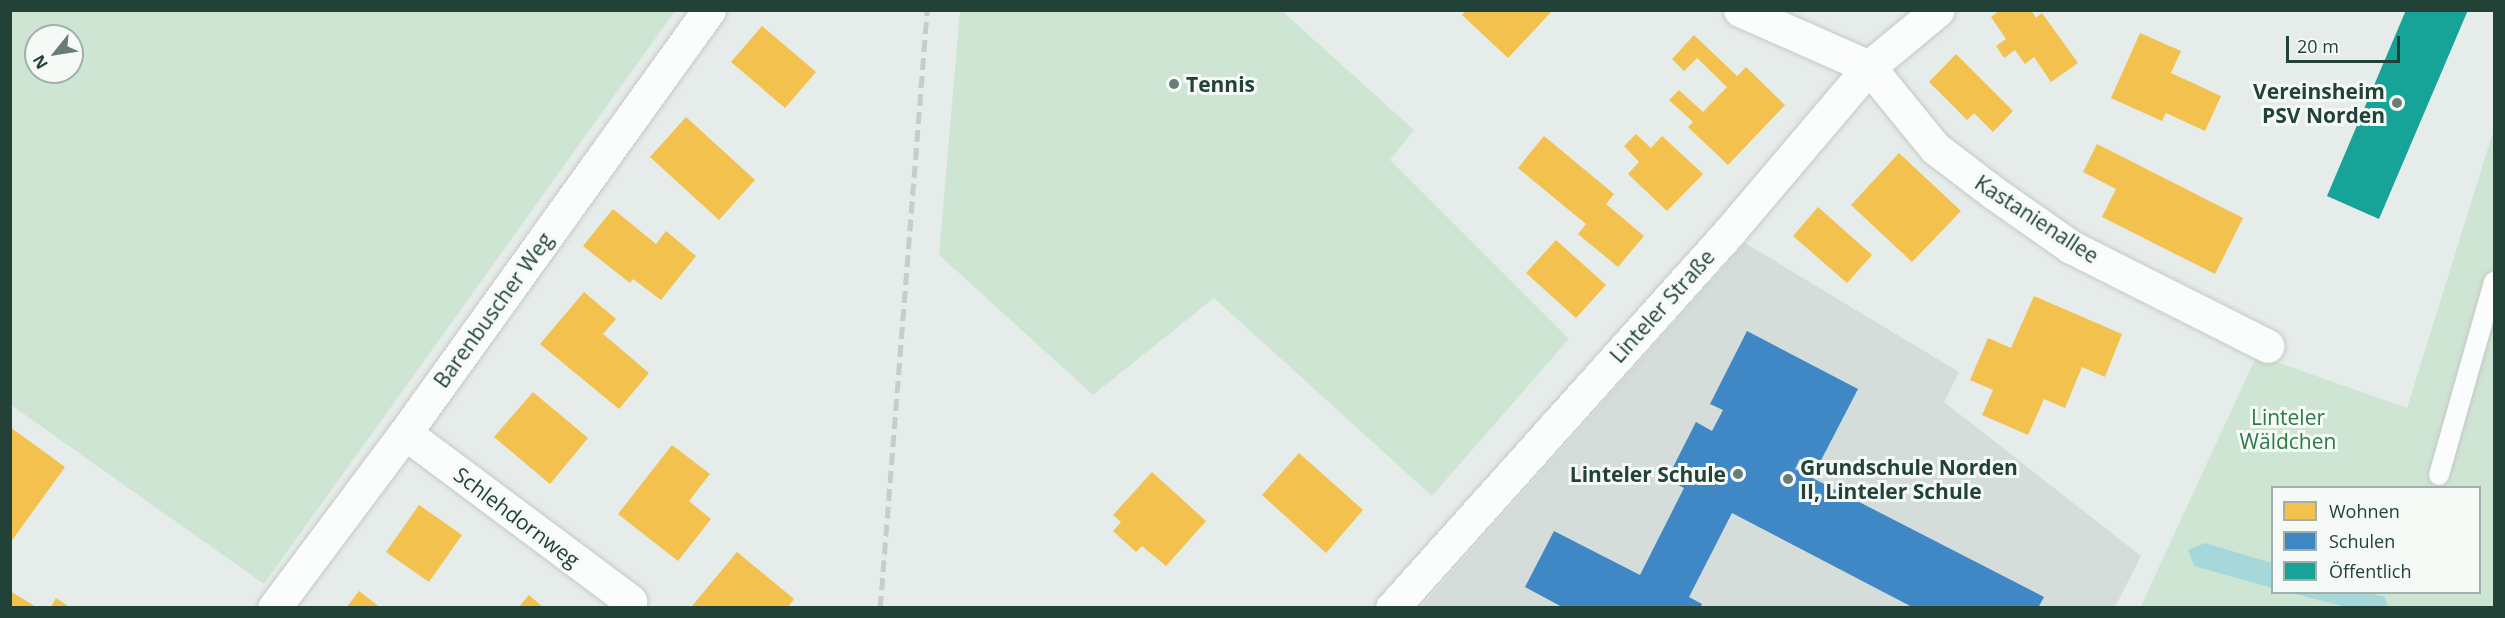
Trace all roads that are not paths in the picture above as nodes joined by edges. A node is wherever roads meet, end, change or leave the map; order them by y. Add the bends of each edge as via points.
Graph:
1 (709, 10) edge
2 (1740, 10) edge
3 (1938, 10) edge
4 (1869, 67) junction
5 (2494, 282) edge
6 (2268, 346) dead end
7 (405, 433) junction
8 (2439, 475) dead end
9 (630, 601) dead end
10 (274, 608) edge
11 (1392, 608) edge

1 - 7 street, Barenbuscher Weg
2 - 4 street
3 - 4 street, Linteler Straße
4 - 6 street, Kastanienallee via 1935,148 1994,194 2071,247
4 - 11 street, Linteler Straße via 1730,231
5 - 8 lane
7 - 9 street, Schlehdornweg
7 - 10 street, Barenbuscher Weg

